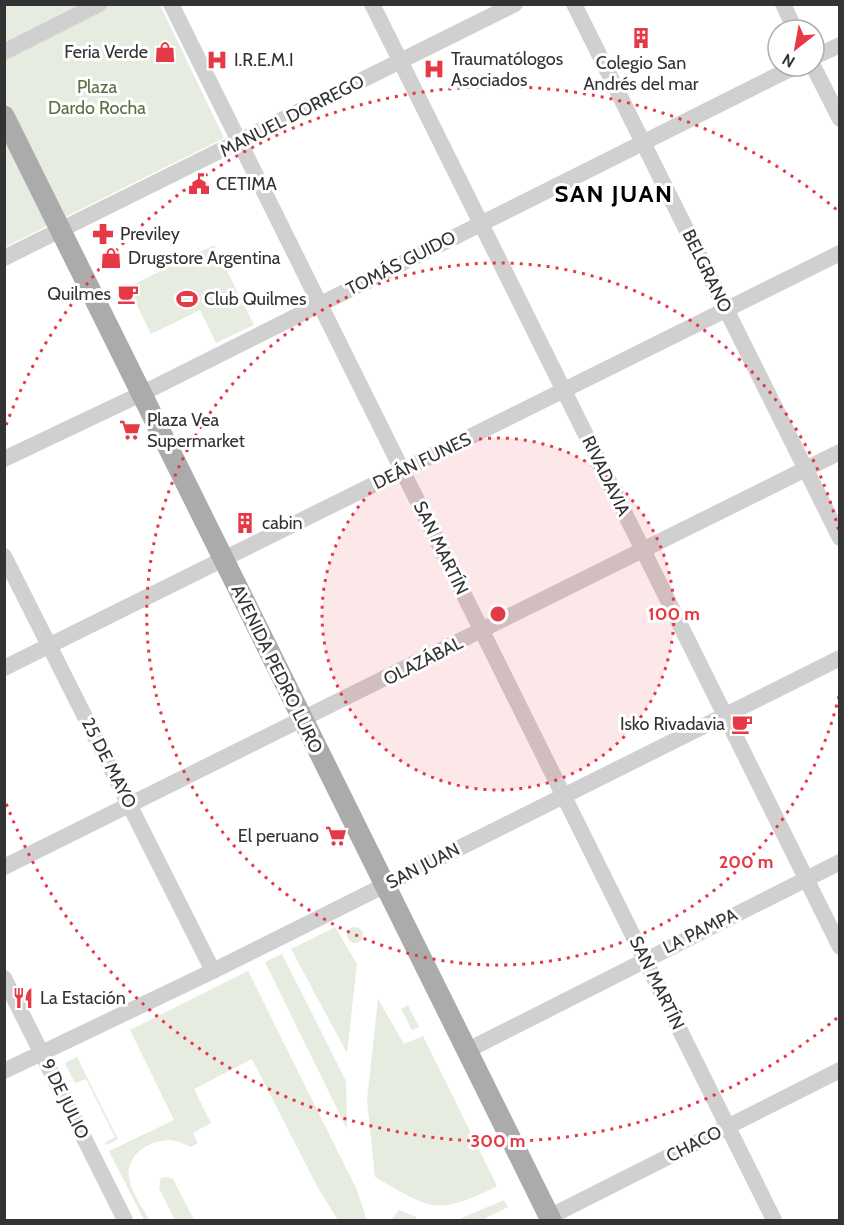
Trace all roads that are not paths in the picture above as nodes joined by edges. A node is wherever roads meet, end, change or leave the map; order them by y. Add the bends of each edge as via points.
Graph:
1 (99, 4) edge
2 (171, 4) edge
3 (372, 4) edge
4 (515, 4) edge
5 (574, 4) edge
6 (783, 4) edge
7 (789, 18) edge
8 (840, 45) edge
9 (826, 51) edge
10 (4, 52) edge
11 (401, 62) junction
12 (772, 78) edge
13 (819, 78) edge
14 (4, 116) edge
15 (840, 119) edge
16 (240, 142) junction
17 (642, 142) junction
18 (481, 223) junction
19 (61, 231) junction
20 (840, 253) edge
21 (4, 258) edge
22 (320, 304) junction
23 (726, 310) junction
24 (564, 390) junction
25 (141, 394) junction
26 (840, 452) edge
27 (4, 459) edge
28 (805, 469) junction
29 (402, 471) junction
30 (840, 538) edge
31 (643, 550) junction
32 (4, 556) edge
33 (223, 559) junction
34 (482, 631) junction
35 (50, 645) junction
36 (840, 658) edge
37 (4, 668) edge
38 (725, 715) junction
39 (303, 721) junction
40 (564, 795) junction
41 (130, 805) junction
42 (840, 862) edge
43 (4, 867) edge
44 (805, 879) junction
45 (384, 885) junction
46 (840, 947) edge
47 (644, 958) junction
48 (213, 971) junction
49 (4, 978) edge
50 (466, 1051) junction
51 (42, 1053) junction
52 (840, 1070) edge
53 (4, 1071) edge
54 (727, 1127) junction
55 (550, 1219) edge
56 (124, 1220) edge
57 (774, 1221) edge

1 - 10 street
2 - 16 street, SAN MARTÍN
3 - 11 street, RIVADAVIA
4 - 11 street, MANUEL DORREGO
5 - 17 street, BELGRANO
6 - 7 street
8 - 9 street
11 - 16 street, MANUEL DORREGO
11 - 18 street, RIVADAVIA
12 - 17 street, TOMÁS GUIDO
13 - 15 street
14 - 19 main road, AVENIDA PEDRO LURO
16 - 19 street, MANUEL DORREGO
16 - 22 street, SAN MARTÍN
17 - 18 street, TOMÁS GUIDO
17 - 23 street, BELGRANO
18 - 22 street, TOMÁS GUIDO
18 - 24 street, RIVADAVIA
19 - 21 street, MANUEL DORREGO
19 - 25 main road, AVENIDA PEDRO LURO
20 - 23 street, DEÁN FUNES
22 - 25 street, TOMÁS GUIDO
22 - 29 street, SAN MARTÍN
23 - 24 street, DEÁN FUNES
23 - 28 street, BELGRANO
24 - 29 street, DEÁN FUNES
24 - 31 street, RIVADAVIA
25 - 27 street, TOMÁS GUIDO
25 - 33 main road, AVENIDA PEDRO LURO
26 - 28 street, OLAZÁBAL
28 - 30 street, BELGRANO
28 - 31 street, OLAZÁBAL
29 - 33 street, DEÁN FUNES
29 - 34 street, SAN MARTÍN
31 - 34 street, OLAZÁBAL
31 - 38 street, RIVADAVIA
32 - 35 street, 25 DE MAYO
33 - 35 street, DEÁN FUNES
33 - 39 main road, AVENIDA PEDRO LURO
34 - 39 street, OLAZÁBAL
34 - 40 street, SAN MARTÍN
35 - 37 street, DEÁN FUNES
35 - 41 street, 25 DE MAYO
36 - 38 street, SAN JUAN
38 - 40 street, SAN JUAN
38 - 44 street, RIVADAVIA
39 - 41 street, OLAZÁBAL
39 - 45 main road, AVENIDA PEDRO LURO
40 - 45 street, SAN JUAN
40 - 47 street, SAN MARTÍN
41 - 43 street, OLAZÁBAL
41 - 48 street, 25 DE MAYO
42 - 44 street, LA PAMPA
44 - 46 street, RIVADAVIA
44 - 47 street, LA PAMPA
45 - 48 street, SAN JUAN
45 - 50 main road, AVENIDA PEDRO LURO
47 - 50 street, LA PAMPA
47 - 54 street, SAN MARTÍN
48 - 51 street, SAN JUAN
49 - 51 street, 9 DE JULIO
50 - 55 main road, AVENIDA PEDRO LURO
51 - 53 street, SAN JUAN
51 - 56 street, 9 DE JULIO
52 - 54 street, CHACO
54 - 55 street, CHACO
54 - 57 street, SAN MARTÍN

